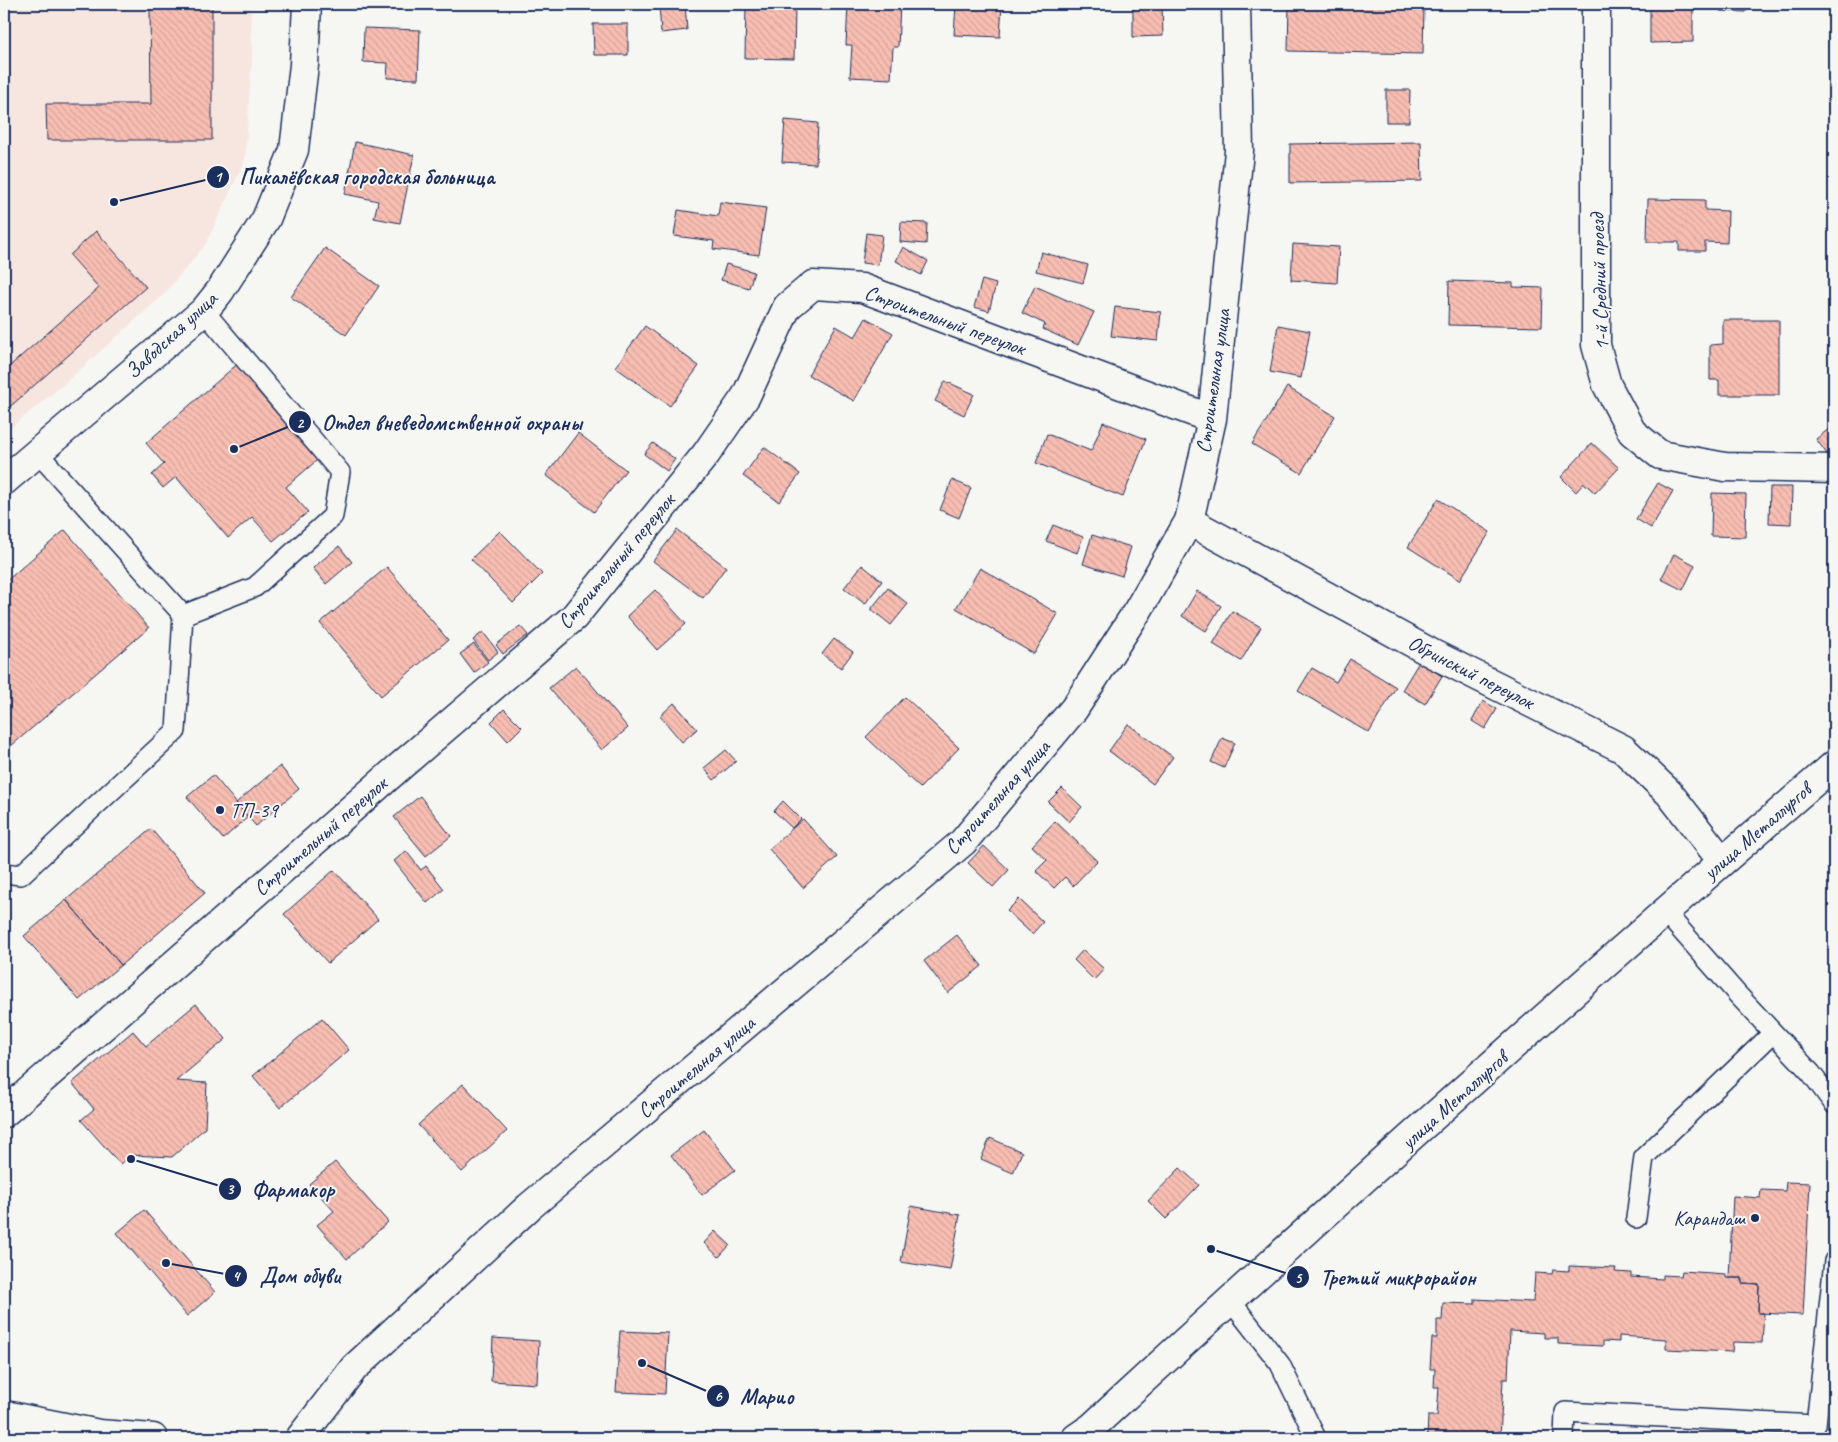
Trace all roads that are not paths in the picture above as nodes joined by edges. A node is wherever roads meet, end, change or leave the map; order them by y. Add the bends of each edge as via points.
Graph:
1 (307, 4) edge
2 (1236, 4) edge
3 (1596, 4) edge
4 (204, 310) junction
5 (1212, 419) junction
6 (37, 452) junction
7 (1834, 468) edge
8 (4, 481) edge
9 (1189, 521) junction
10 (184, 615) junction
11 (1834, 764) edge
12 (1722, 861) junction
13 (4, 873) edge
14 (1665, 912) junction
15 (1773, 1033) junction
16 (1834, 1104) edge
17 (4, 1113) edge
18 (1636, 1218) dead end
19 (1834, 1261) edge
20 (1230, 1300) junction
21 (7, 1412) edge
22 (30, 1438) edge
23 (153, 1438) edge
24 (300, 1438) edge
25 (1076, 1438) edge
26 (1316, 1438) edge
27 (1564, 1438) edge

1 - 4 street, Заводская улица via 304,66 294,150 266,218 220,291
2 - 5 street, Строительная улица via 1239,151
3 - 7 street, 1-й Средний проезд via 1596,345 1608,385 1632,432 1660,455 1725,467
4 - 6 street, Заводская улица
4 - 10 lane via 340,472 333,516 305,542 255,587
5 - 9 street, Строительная улица
5 - 17 street, Строительный переулок via 862,288 813,285 787,307 746,396 706,454 574,617
6 - 8 street, Заводская улица
6 - 10 lane
9 - 12 street, Обринский переулок via 1433,654 1623,749 1669,793
9 - 24 street, Строительная улица via 1138,610 1074,709 962,842 529,1207 354,1368
10 - 13 lane via 176,731 21,875
11 - 12 street, улица Металлургов
12 - 14 street, улица Металлургов
14 - 15 lane
14 - 20 street, улица Металлургов
15 - 16 lane via 1811,1073
15 - 18 lane via 1644,1157
19 - 27 lane via 1816,1425 1566,1412
20 - 25 street, улица Металлургов
20 - 26 lane via 1280,1364
21 - 22 street
21 - 23 street via 99,1434

